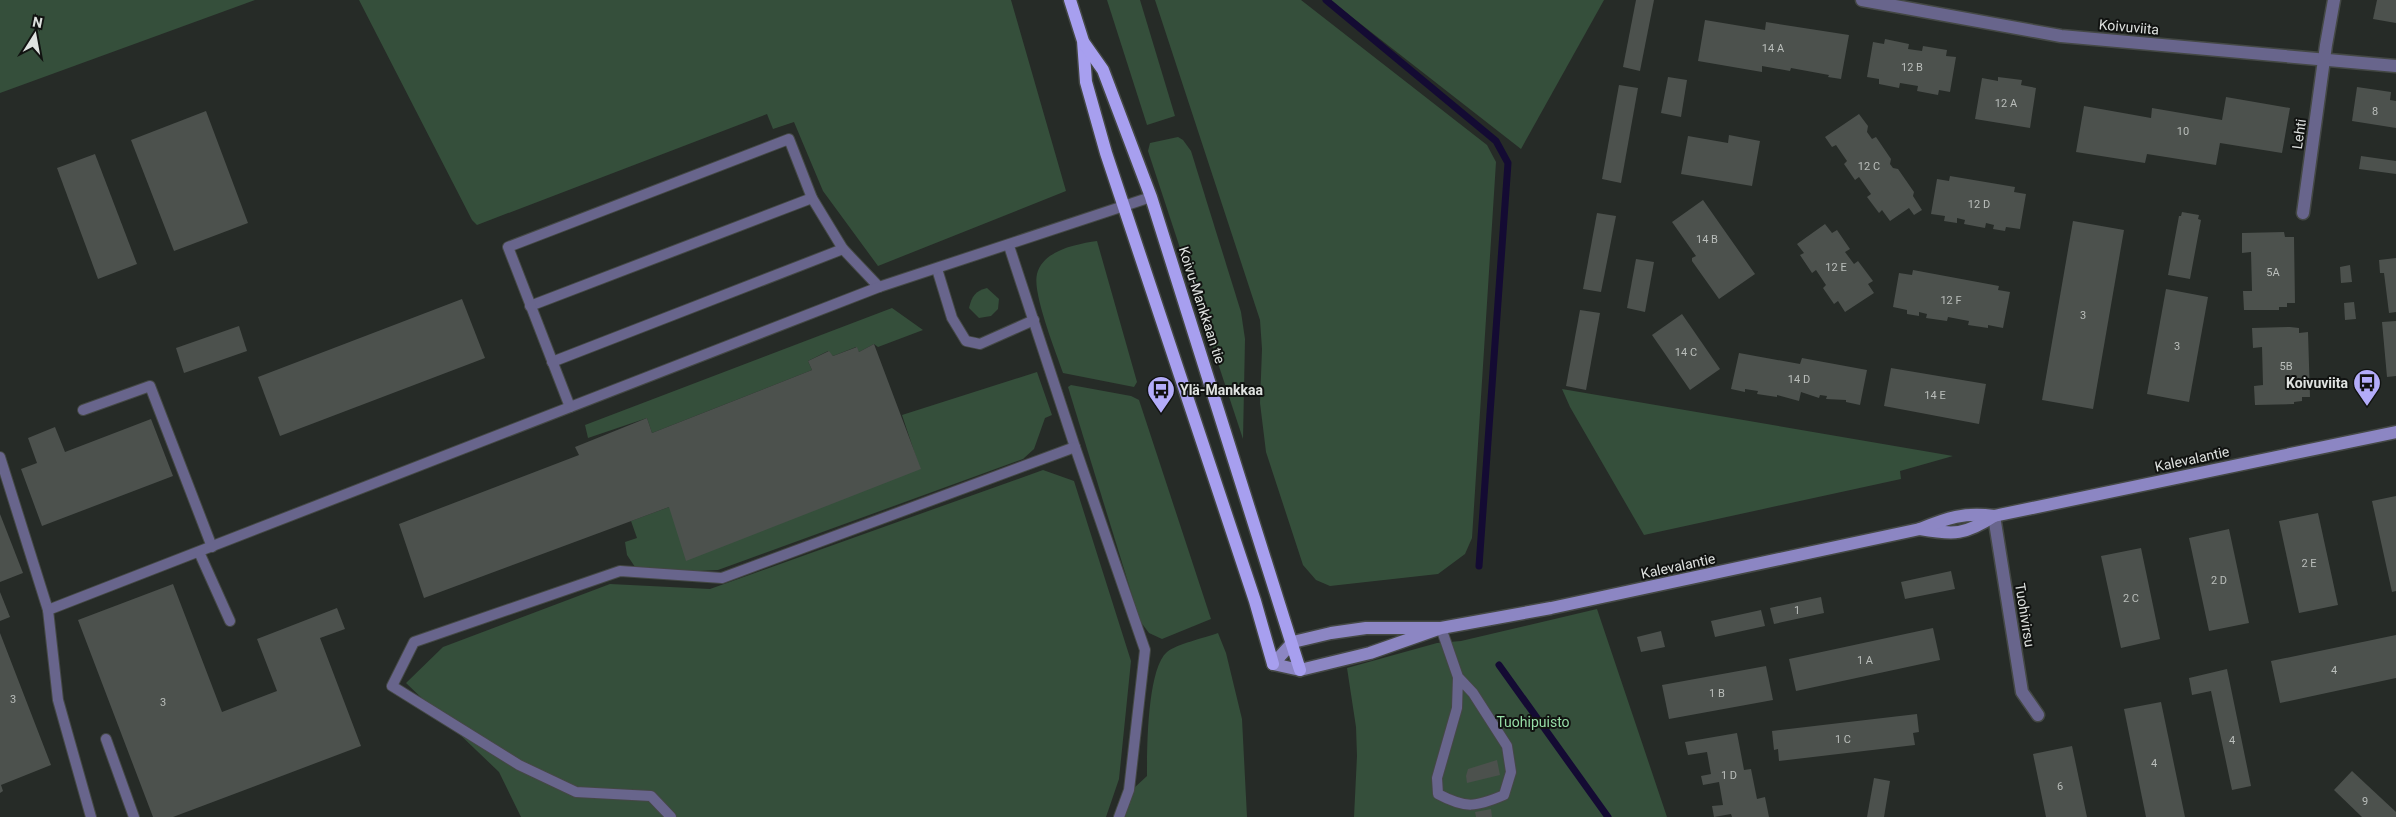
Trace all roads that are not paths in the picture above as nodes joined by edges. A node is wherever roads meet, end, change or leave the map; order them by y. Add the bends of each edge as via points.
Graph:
1 (1070, 0) edge
2 (1862, 0) edge
3 (2334, 0) edge
4 (1083, 42) junction
5 (2325, 59) junction
6 (2396, 66) edge
7 (1151, 197) junction
8 (812, 198) junction
9 (1123, 207) junction
10 (2303, 213) dead end
11 (1010, 246) junction
12 (843, 249) junction
13 (936, 269) junction
14 (879, 287) junction
15 (530, 306) junction
16 (1034, 320) junction
17 (552, 362) junction
18 (570, 407) junction
19 (83, 410) dead end
20 (2396, 432) edge
21 (1075, 447) junction
22 (0, 457) edge
23 (1994, 516) junction
24 (212, 547) junction
25 (199, 552) junction
26 (48, 610) junction
27 (230, 621) dead end
28 (1441, 628) junction
29 (1293, 642) junction
30 (1273, 664) junction
31 (1300, 670) junction
32 (1458, 677) junction
33 (2038, 715) dead end
34 (106, 738) dead end
35 (91, 817) edge
36 (134, 817) edge
37 (671, 817) edge
38 (1119, 817) edge

1 - 4 main road, Koivu-Mankkaan tie
2 - 5 street, Koivuviita via 2061,36
3 - 5 street, Lehti
4 - 7 main road, Koivu-Mankkaan tie via 1103,70
4 - 9 main road, Koivu-Mankkaan tie via 1086,82
5 - 6 street, Koivuviita
5 - 10 street, Lehti
7 - 9 lane
7 - 29 main road, Koivu-Mankkaan tie
8 - 12 lane
8 - 15 lane
8 - 15 lane via 789,139 508,247
9 - 11 lane
9 - 30 main road, Koivu-Mankkaan tie via 1255,601
11 - 13 lane
11 - 16 lane
12 - 14 lane
12 - 17 lane
13 - 14 lane
13 - 16 lane via 952,318 966,341 980,344
14 - 18 lane
15 - 17 lane
16 - 21 lane
17 - 18 lane
18 - 24 lane
19 - 24 lane via 150,386
20 - 23 main road, Kalevalantie
21 - 37 lane via 722,578 620,571 414,642 392,686 519,765 576,792 651,796
21 - 38 lane via 1145,650 1129,790
22 - 26 lane
23 - 28 main road, Kalevalantie via 1972,513 1945,518 1920,529 1570,604
23 - 33 street, Tuohivirsu via 2022,692
24 - 25 lane
25 - 26 lane
25 - 27 lane
26 - 35 lane via 58,700
28 - 29 main road, Kalevalantie via 1366,628
28 - 31 main road, Kalevalantie via 1370,653
28 - 32 lane
29 - 30 main road
29 - 31 main road, Koivu-Mankkaan tie
30 - 31 main road, Kalevalantie
32 - 32 lane via 1457,708 1438,778 1438,794 1462,806 1486,803 1504,795 1511,772 1507,746
34 - 36 lane

